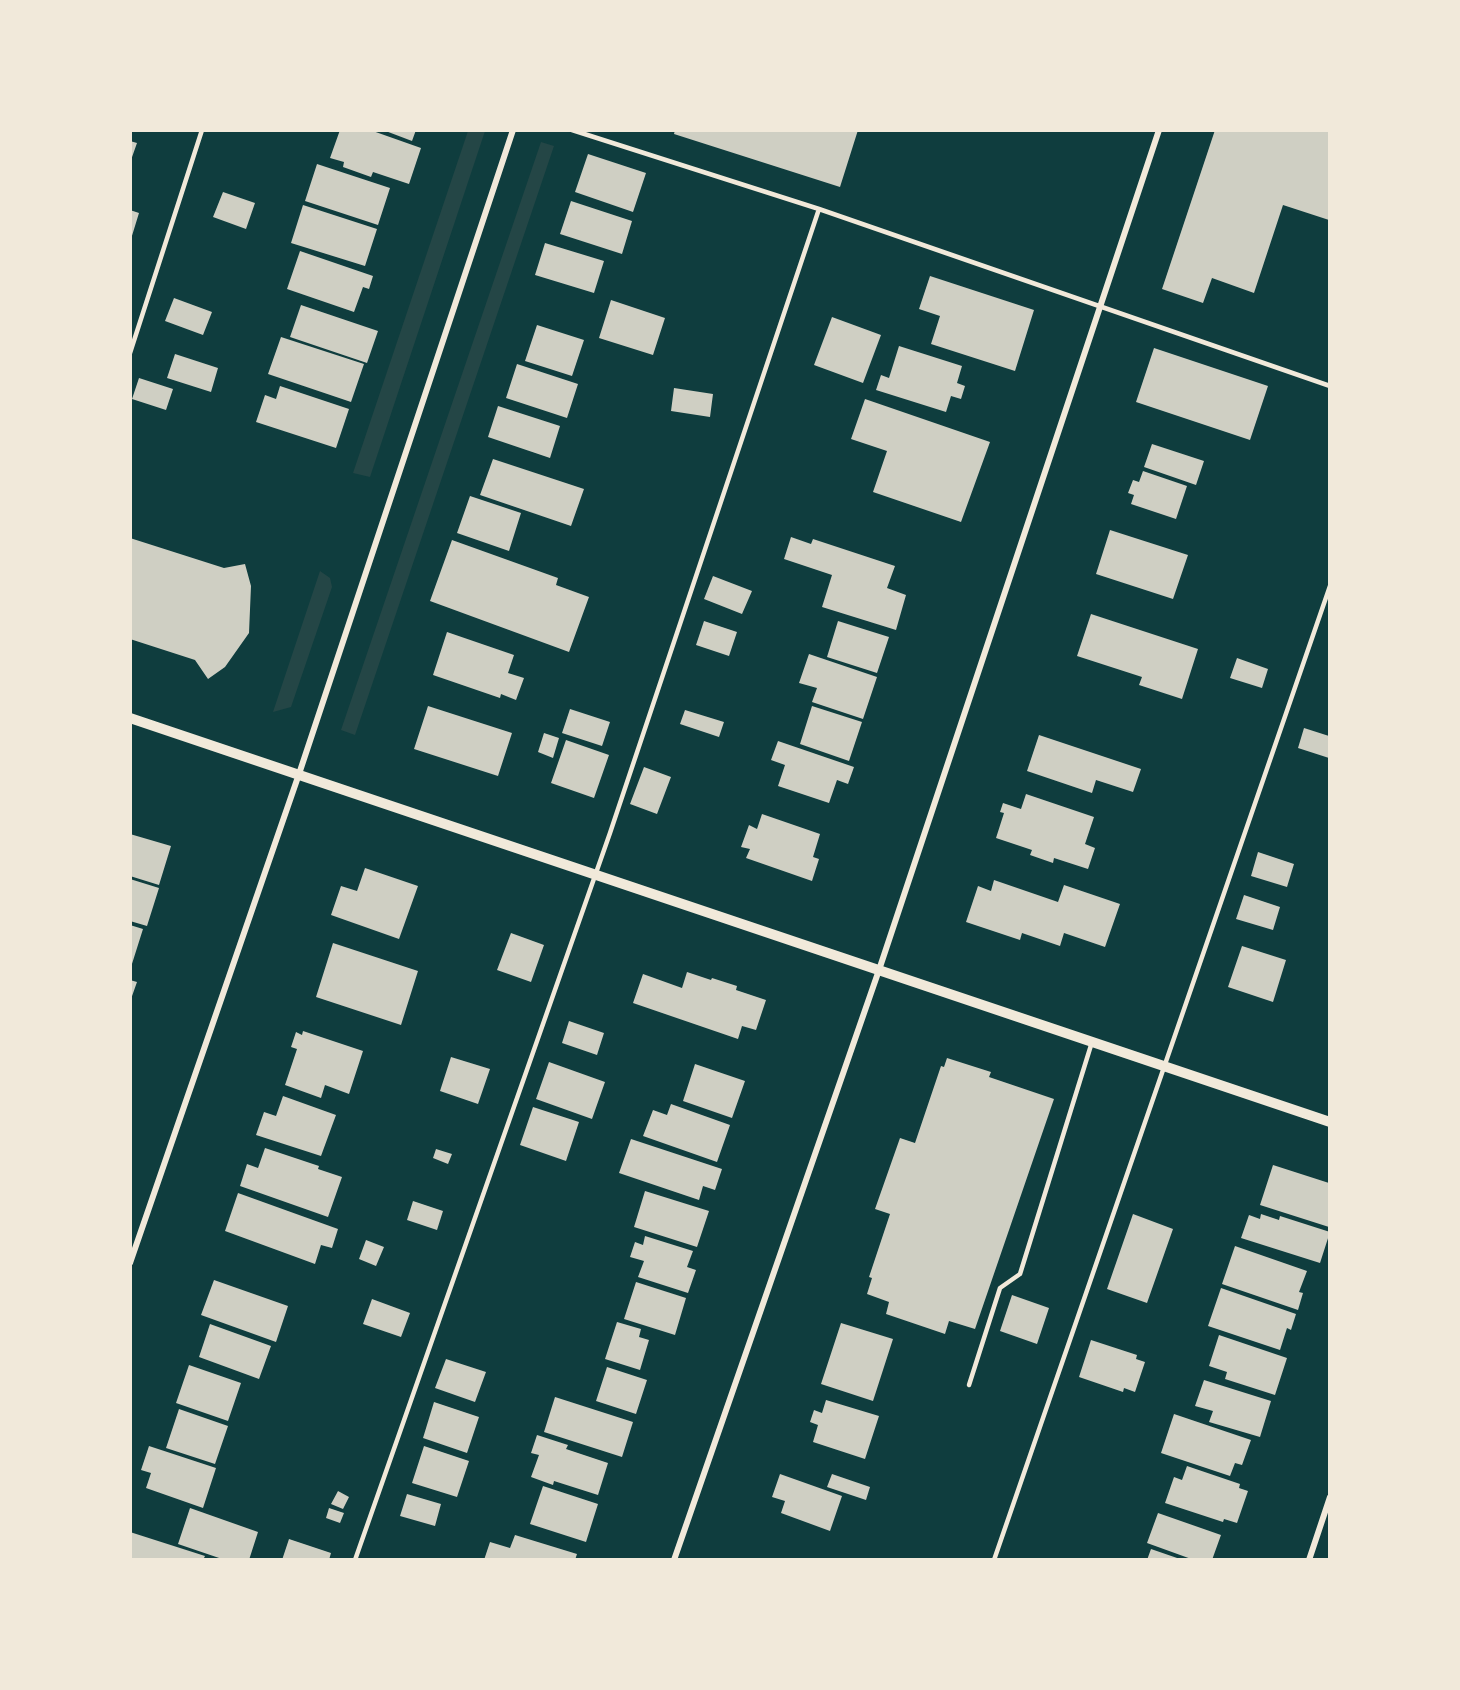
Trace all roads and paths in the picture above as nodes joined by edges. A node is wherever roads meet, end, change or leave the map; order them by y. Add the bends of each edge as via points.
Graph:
1 (202, 130) edge
2 (513, 130) edge
3 (572, 130) edge
4 (1159, 130) edge
5 (819, 209) junction
6 (1102, 306) junction
7 (130, 353) edge
8 (1329, 386) edge
9 (1329, 586) edge
10 (130, 718) edge
11 (298, 774) junction
12 (596, 874) junction
13 (879, 970) junction
14 (1092, 1042) junction
15 (1163, 1065) junction
16 (1329, 1122) edge
17 (130, 1263) edge
18 (969, 1385) dead end
19 (1329, 1497) edge
20 (355, 1560) edge
21 (674, 1560) edge
22 (994, 1560) edge
23 (1308, 1560) edge

1 - 7 lane
2 - 11 street
3 - 5 lane
4 - 6 street
5 - 6 lane
5 - 12 lane
6 - 8 lane
6 - 13 street
9 - 15 lane
10 - 11 street
11 - 12 street
11 - 17 street
12 - 13 street
12 - 20 lane
13 - 14 street
13 - 21 street
14 - 15 street
14 - 18 lane via 1020,1274 1000,1288
15 - 16 street
15 - 22 lane
19 - 23 street

